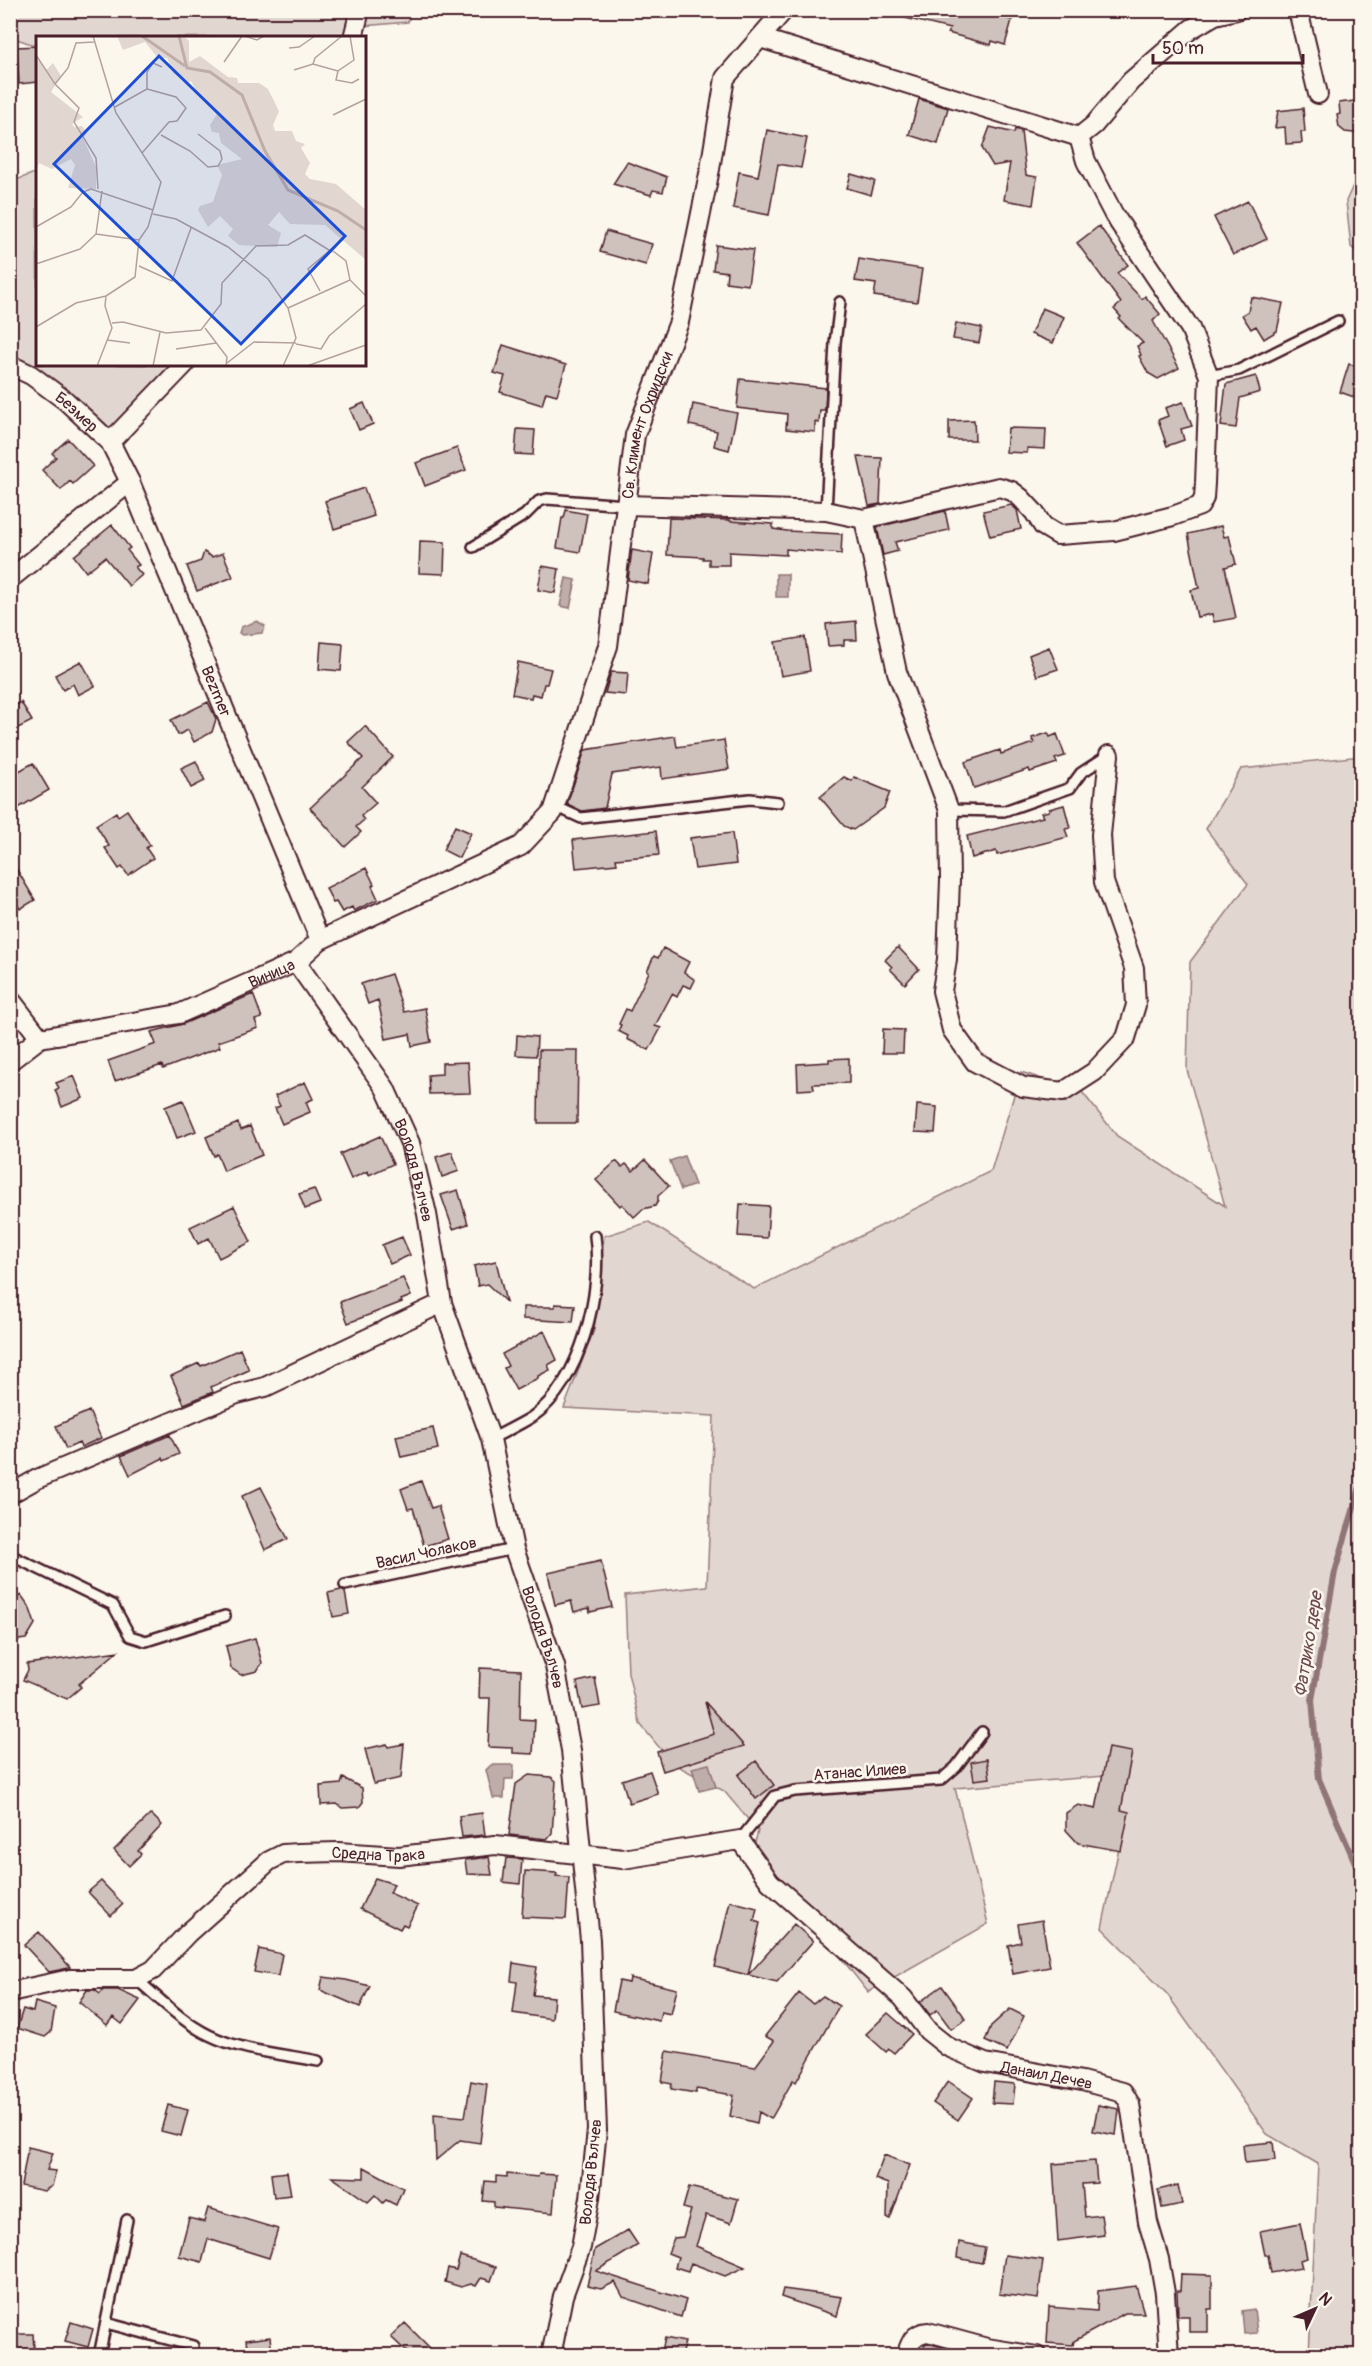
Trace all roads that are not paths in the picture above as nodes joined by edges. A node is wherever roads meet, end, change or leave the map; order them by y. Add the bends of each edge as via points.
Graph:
1 (360, 10) edge
2 (783, 10) edge
3 (1237, 10) edge
4 (1298, 10) edge
5 (354, 36) edge
6 (759, 38) junction
7 (1318, 94) dead end
8 (1079, 137) junction
9 (840, 302) dead end
10 (1338, 321) dead end
11 (10, 365) edge
12 (183, 366) edge
13 (1209, 376) junction
14 (110, 442) junction
15 (130, 482) junction
16 (626, 506) junction
17 (826, 511) junction
18 (864, 519) junction
19 (473, 547) dead end
20 (10, 579) edge
21 (1112, 753) joint
22 (778, 802) dead end
23 (555, 806) junction
24 (950, 810) junction
25 (521, 846) joint
26 (321, 940) junction
27 (296, 962) junction
28 (10, 999) edge
29 (40, 1038) junction
30 (10, 1060) edge
31 (595, 1236) dead end
32 (442, 1303) junction
33 (491, 1439) junction
34 (10, 1494) edge
35 (514, 1549) junction
36 (10, 1555) edge
37 (345, 1585) dead end
38 (225, 1616) dead end
39 (982, 1732) dead end
40 (740, 1840) junction
41 (583, 1854) junction
42 (136, 1978) junction
43 (10, 1992) edge
44 (318, 2061) dead end
45 (127, 2220) dead end
46 (106, 2323) junction
47 (193, 2346) dead end
48 (99, 2355) edge
49 (551, 2355) edge
50 (906, 2355) edge
51 (1037, 2355) edge
52 (1169, 2355) edge

1 - 5 street
2 - 6 street, Св. Климент Охридски
3 - 8 street via 1215,15 1191,29 1131,81
4 - 7 street
6 - 8 street
6 - 16 street, Св. Климент Охридски via 725,78 679,322 635,435
8 - 13 street via 1086,161 1114,215 1190,328
9 - 17 lane
10 - 13 lane via 1239,370
11 - 14 street, Безмер via 66,401
12 - 14 street
13 - 18 street via 1204,498 1200,506 1191,510 1114,531 1058,535 1043,526 1022,498 999,487
14 - 15 street, Bezmer
15 - 20 street
15 - 26 street, Bezmer
16 - 17 street
16 - 19 lane via 539,501 525,515
16 - 23 street, Св. Климент Охридски via 608,646
17 - 18 street
18 - 24 street via 897,672
21 - 24 lane via 1081,773 1070,788 1004,811
21 - 24 street via 1101,835 1104,882 1134,968 1136,1005 1126,1038 1094,1072 1063,1092 1023,1087 975,1062 952,1030 942,991 947,959
22 - 23 lane via 750,799 581,818
23 - 25 street, Св. Климент Охридски
25 - 26 street, Виница
26 - 27 street, Виница
27 - 29 street, Виница via 179,1014
27 - 32 street, Володя Вълчев via 385,1088 410,1143
28 - 29 street
29 - 30 street, Виница
31 - 33 lane via 598,1254 593,1299 586,1328 563,1384 532,1416
32 - 33 street, Володя Вълчев
32 - 34 street via 265,1387 237,1394 36,1479
33 - 35 street, Володя Вълчев
35 - 37 lane, Васил Чолаков
35 - 41 street, Володя Вълчев via 555,1666 571,1750
36 - 38 lane via 113,1605 130,1636 146,1641
39 - 40 lane, Атанас Илиев via 941,1780 795,1791 775,1797
40 - 41 street, Средна Трака via 623,1859
40 - 52 street, Данаил Дечев via 770,1882 903,1998 928,2031 948,2047 984,2063 1082,2080 1123,2092 1130,2104 1148,2222 1165,2293
41 - 42 street, Средна Трака via 495,1845 399,1856 283,1854 269,1861 203,1919 153,1970
41 - 49 street, Володя Вълчев via 597,2130 581,2247 563,2296
42 - 43 street via 70,1979
42 - 44 lane via 209,2035
45 - 46 lane
46 - 47 lane
46 - 48 lane
50 - 51 street via 913,2338 922,2332

